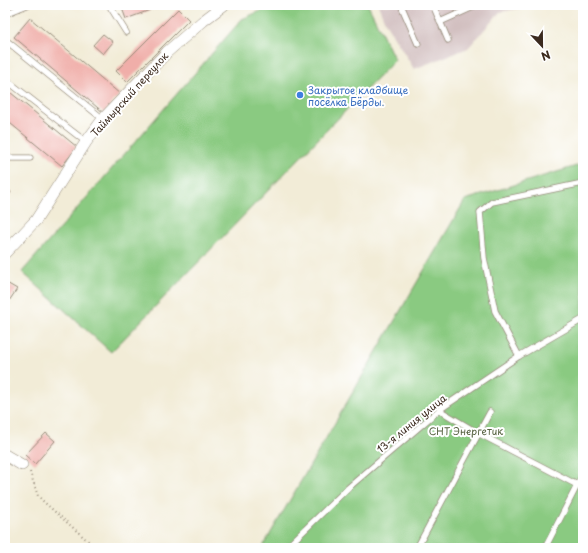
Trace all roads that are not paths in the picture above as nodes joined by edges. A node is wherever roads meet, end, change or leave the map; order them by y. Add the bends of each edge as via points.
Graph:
1 (27, 5) edge
2 (109, 5) edge
3 (224, 5) edge
4 (401, 5) edge
5 (433, 5) edge
6 (474, 5) edge
7 (5, 14) edge
8 (440, 22) junction
9 (126, 32) dead end
10 (448, 40) dead end
11 (418, 44) dead end
12 (5, 46) edge
13 (5, 79) edge
14 (103, 119) junction
15 (86, 142) junction
16 (5, 158) edge
17 (30, 158) dead end
18 (583, 183) edge
19 (5, 253) edge
20 (583, 319) edge
21 (519, 356) junction
22 (440, 410) junction
23 (490, 412) dead end
24 (478, 433) junction
25 (5, 455) edge
26 (22, 465) dead end
27 (583, 474) edge
28 (577, 485) junction
29 (583, 488) edge
30 (286, 548) edge
31 (416, 548) edge
32 (545, 548) edge

1 - 7 lane
2 - 9 lane
3 - 14 street, Таймырский переулок via 167,52
4 - 11 lane
5 - 8 lane
6 - 8 lane
8 - 10 lane
12 - 14 lane via 8,42
13 - 15 lane
14 - 15 street, Таймырский переулок
15 - 19 street, Таймырский переулок via 36,220
16 - 17 lane
18 - 21 lane via 492,202 480,212 484,258 495,311
20 - 21 lane, 13-я линия улица
21 - 22 lane, 13-я линия улица
22 - 24 lane
22 - 30 lane, 13-я линия улица via 348,488
23 - 24 lane
24 - 28 lane
24 - 31 lane
25 - 26 street
27 - 28 lane
28 - 29 lane
28 - 32 lane

